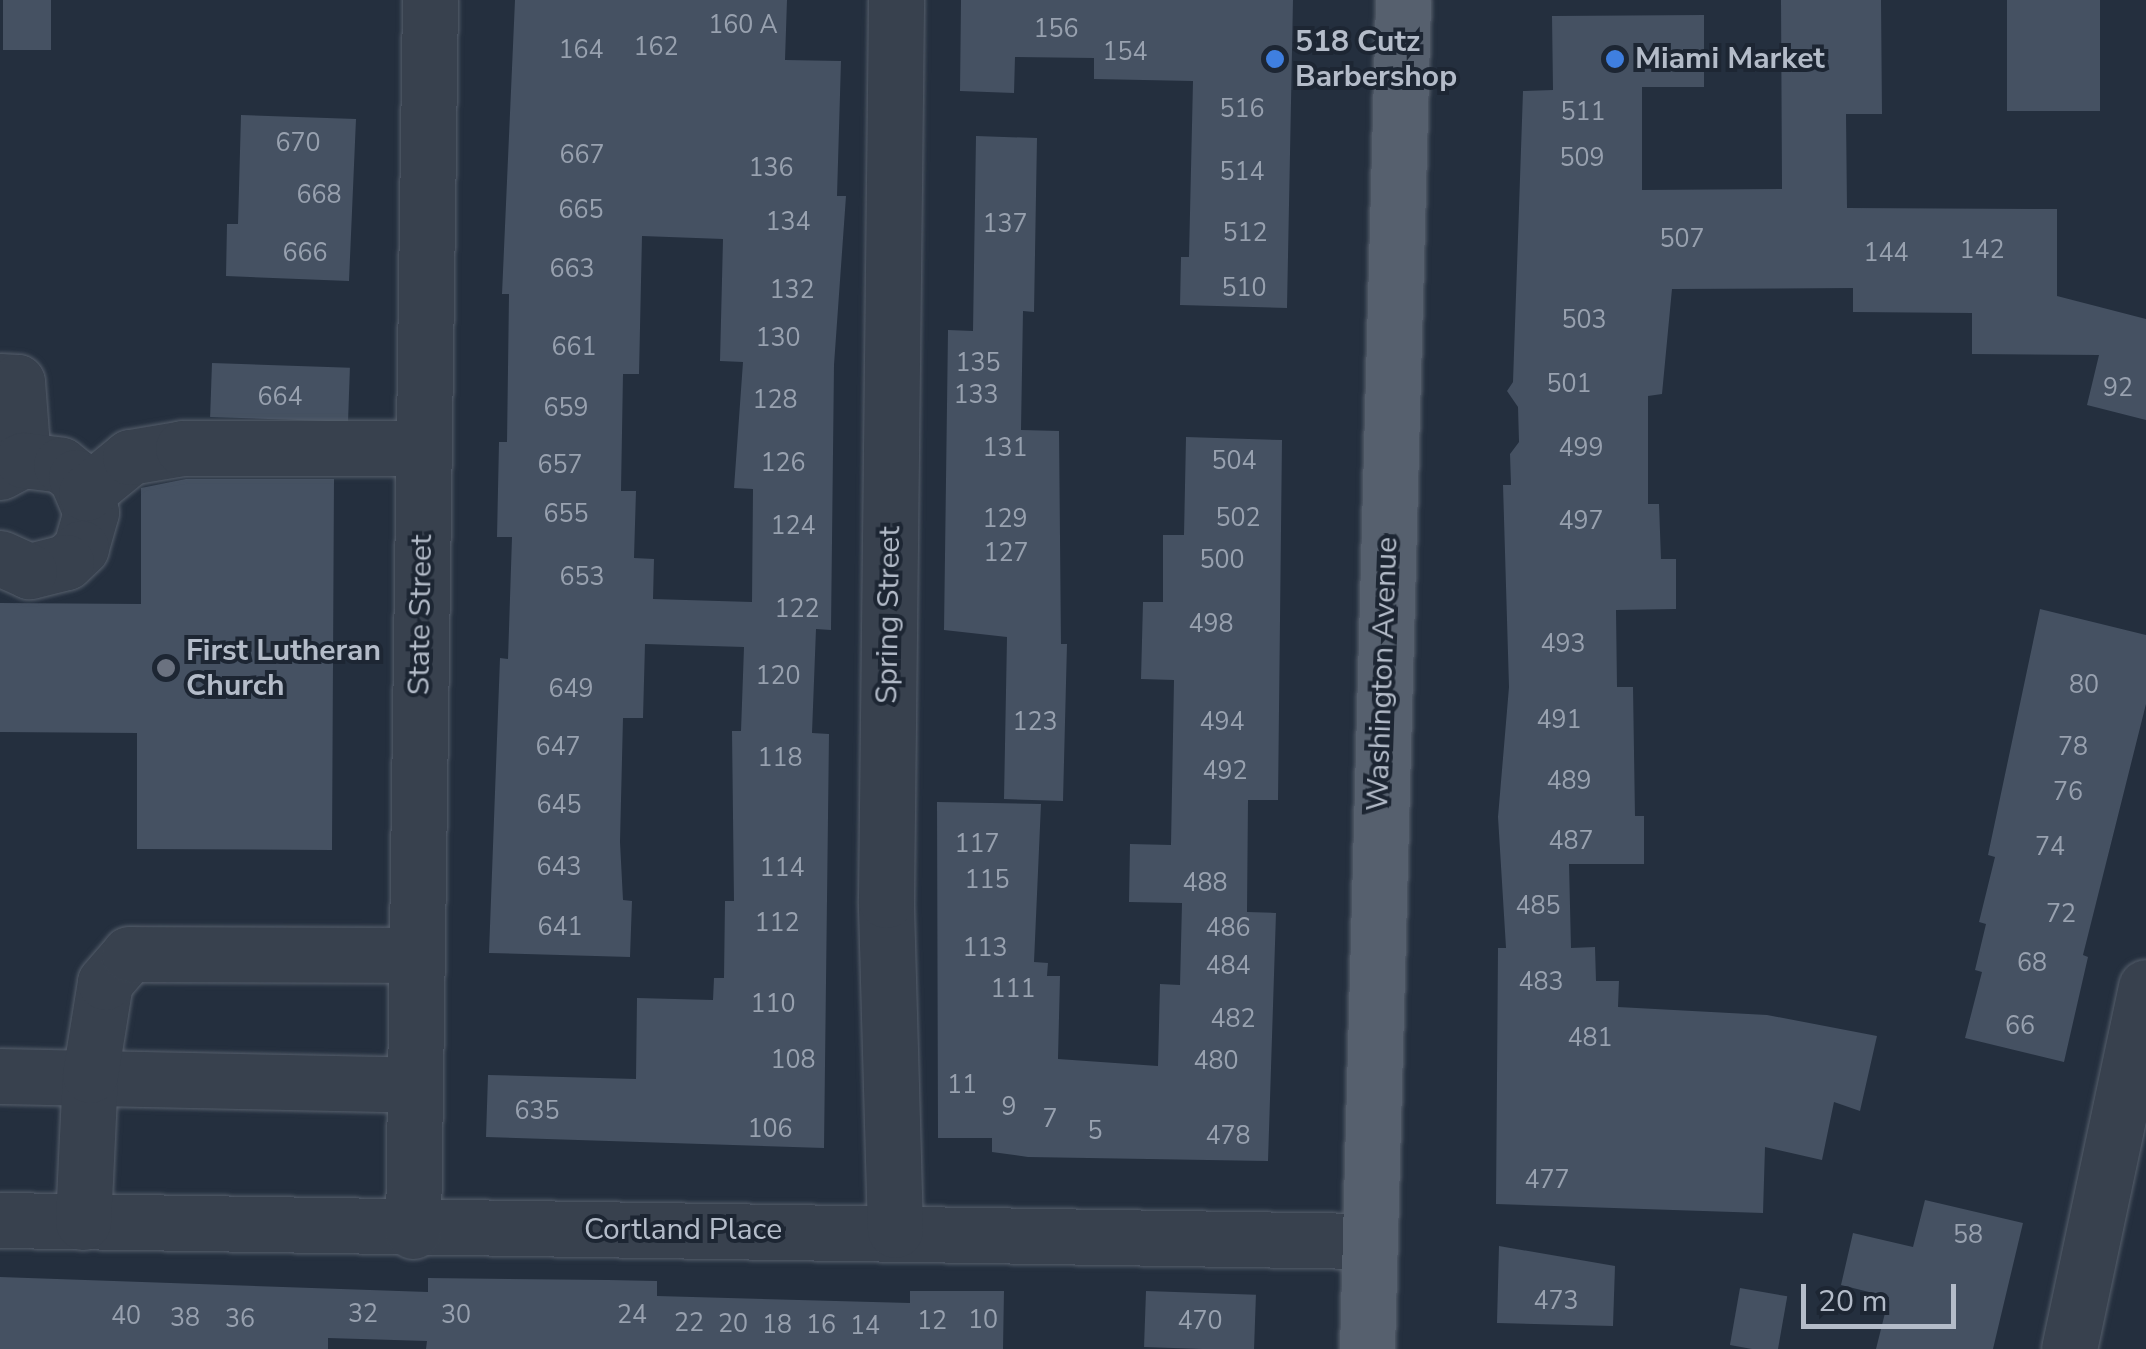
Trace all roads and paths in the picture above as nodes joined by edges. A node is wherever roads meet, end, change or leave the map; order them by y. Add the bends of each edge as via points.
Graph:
1 (430, 0) edge
2 (896, 0) edge
3 (1403, 0) edge
4 (0, 381) edge
5 (424, 448) junction
6 (8, 464) edge
7 (86, 493) junction
8 (0, 558) edge
9 (417, 954) junction
10 (2146, 987) edge
11 (90, 1074) junction
12 (0, 1076) edge
13 (415, 1084) junction
14 (0, 1220) edge
15 (83, 1222) junction
16 (895, 1230) junction
17 (413, 1231) junction
18 (1366, 1240) junction
19 (1367, 1349) edge
20 (2069, 1349) edge

1 - 5 street, State Street
2 - 16 street, Spring Street via 886,900
3 - 18 main road, Washington Avenue
4 - 6 street via 17,382
5 - 7 street via 183,448 130,458
5 - 9 street, State Street
6 - 7 street via 61,465
7 - 8 street via 89,531 66,562 29,571
9 - 11 street via 129,954 104,982
9 - 13 street, State Street
10 - 20 street
11 - 12 street
11 - 13 street
11 - 15 street
13 - 17 street, State Street
14 - 15 street, Cortland Place
15 - 17 street, Cortland Place
16 - 17 street, Cortland Place
16 - 18 street, Cortland Place
18 - 19 main road, Washington Avenue

